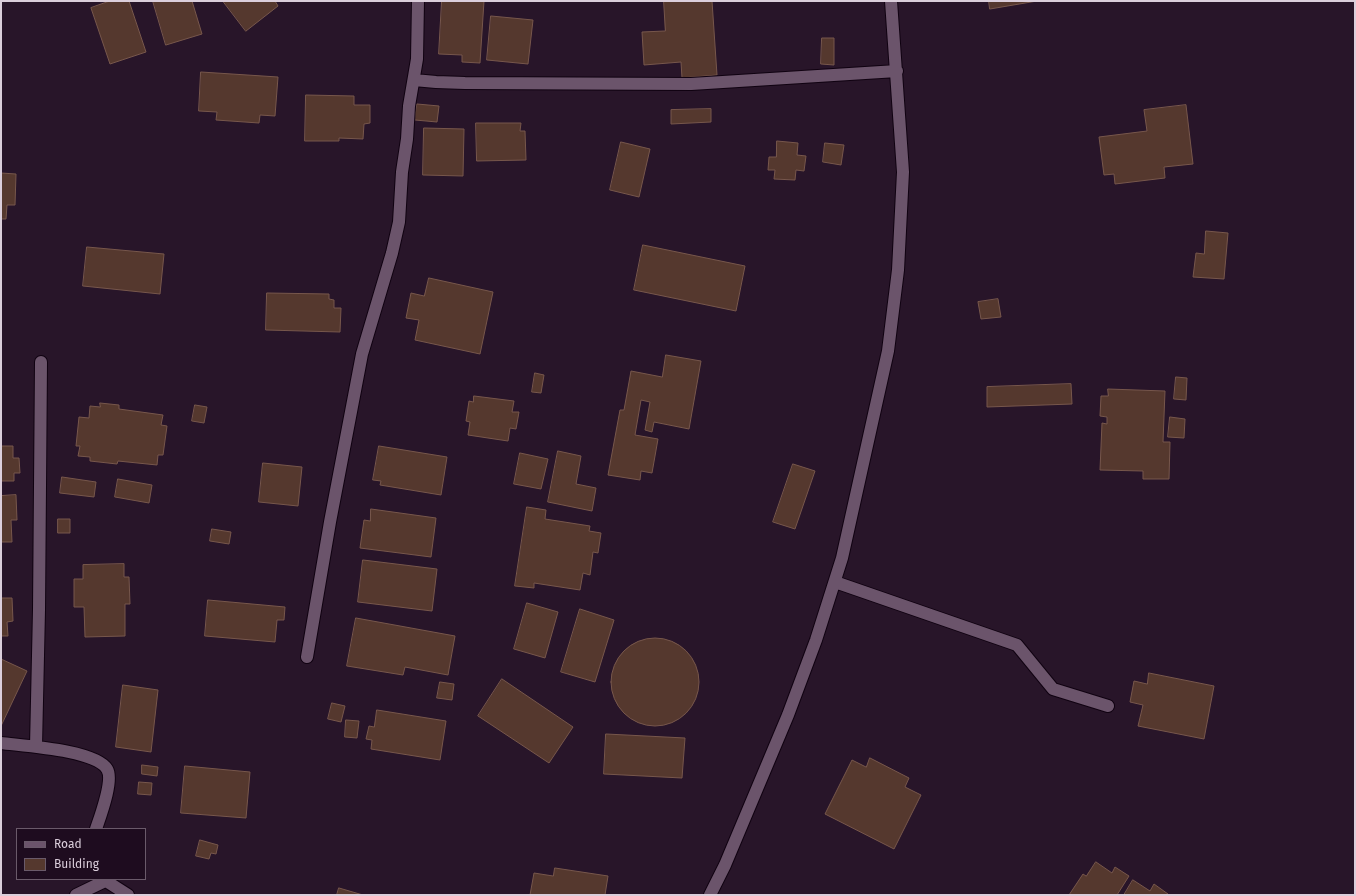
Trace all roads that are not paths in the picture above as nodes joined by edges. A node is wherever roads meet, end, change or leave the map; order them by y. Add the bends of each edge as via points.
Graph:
1 (418, 1) edge
2 (891, 1) edge
3 (897, 71) junction
4 (414, 80) junction
5 (41, 362) dead end
6 (835, 582) junction
7 (306, 657) dead end
8 (1108, 706) dead end
9 (1, 743) edge
10 (36, 746) junction
11 (96, 828) edge
12 (104, 880) edge
13 (76, 895) edge
14 (128, 895) edge
15 (710, 895) edge

1 - 4 street
2 - 3 street
3 - 4 street via 691,84 465,83
3 - 6 street via 903,172 897,277 888,351
4 - 7 street via 402,172 399,222 362,354
5 - 10 street
6 - 8 street via 1017,645 1053,689
6 - 15 street via 788,715
9 - 10 street
10 - 11 street via 94,759 107,769 110,778
12 - 13 street
12 - 14 street

